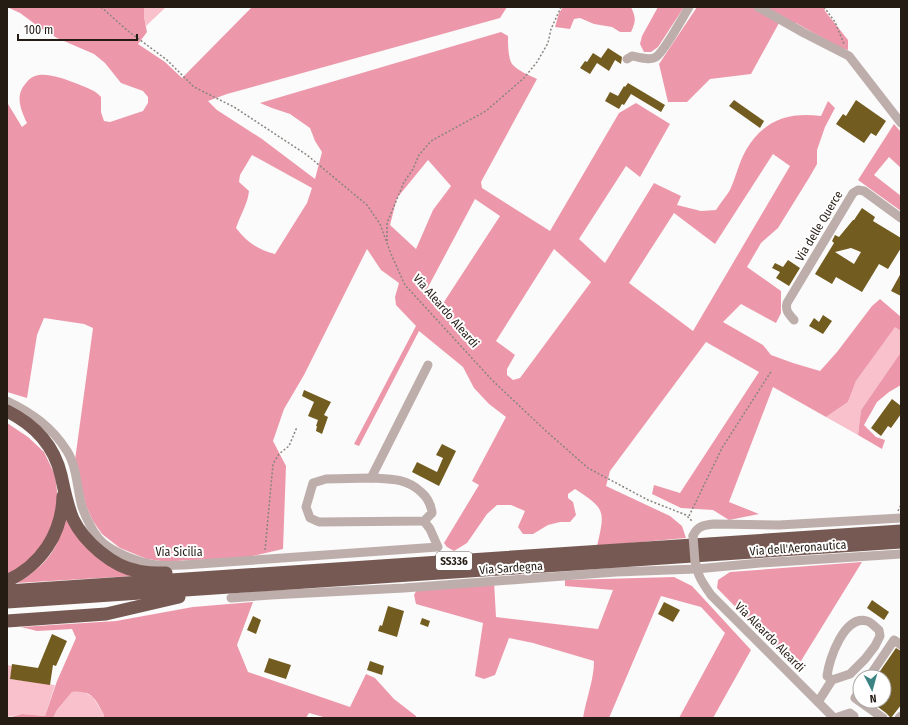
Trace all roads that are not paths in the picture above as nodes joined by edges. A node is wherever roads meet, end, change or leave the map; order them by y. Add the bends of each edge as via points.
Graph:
1 (689, 7) edge
2 (758, 7) edge
3 (627, 59) dead end
4 (901, 123) edge
5 (901, 218) edge
6 (794, 320) dead end
7 (428, 365) dead end
8 (7, 401) edge
9 (7, 412) edge
10 (371, 478) junction
11 (62, 482) junction
12 (901, 518) edge
13 (424, 521) junction
14 (901, 531) edge
15 (901, 542) edge
16 (901, 554) edge
17 (696, 565) junction
18 (7, 581) edge
19 (214, 583) junction
20 (7, 591) edge
21 (173, 598) junction
22 (231, 598) dead end
23 (7, 602) edge
24 (7, 613) edge
25 (7, 621) edge
26 (901, 645) edge
27 (874, 669) edge
28 (832, 680) junction
29 (818, 702) junction
30 (870, 709) edge
31 (854, 716) dead end
32 (834, 718) edge
33 (883, 718) edge

1 - 3 street via 656,58 632,56
2 - 4 street via 849,56
5 - 6 street, Via delle Querce via 864,191 858,190 853,194 787,303 788,313
7 - 10 street
8 - 13 street, Via Sicilia via 41,421 67,452 74,468 83,507 90,525 100,540 118,553 136,560 157,565 184,565 438,547
9 - 11 highway via 27,423 44,439 58,465
10 - 13 street via 401,480 414,485 431,505 432,514
10 - 13 street via 326,479 313,483 306,507 310,518 320,522
11 - 18 highway via 62,514 53,539 35,562
11 - 19 highway via 73,519 83,534 98,550 116,563 137,571
12 - 17 street, bridge via 779,525 705,525 698,528 693,536
14 - 19 highway, SS336
15 - 19 highway, SS336
16 - 17 street, Via dell'Aeronautica
17 - 22 street, Via Sardegna via 404,588
17 - 29 street, Via Aleardo Aleardi via 711,595
19 - 20 highway, SS336
19 - 21 highway
19 - 23 highway, SS336
21 - 24 highway
21 - 25 highway via 106,614
26 - 27 street via 894,640
28 - 28 street via 850,674 875,646 880,636 879,630 869,621 862,620 850,625 842,635 828,668 827,676
28 - 29 street
29 - 32 street, Via Aleardo Aleardi
30 - 33 street
31 - 32 street via 850,713

